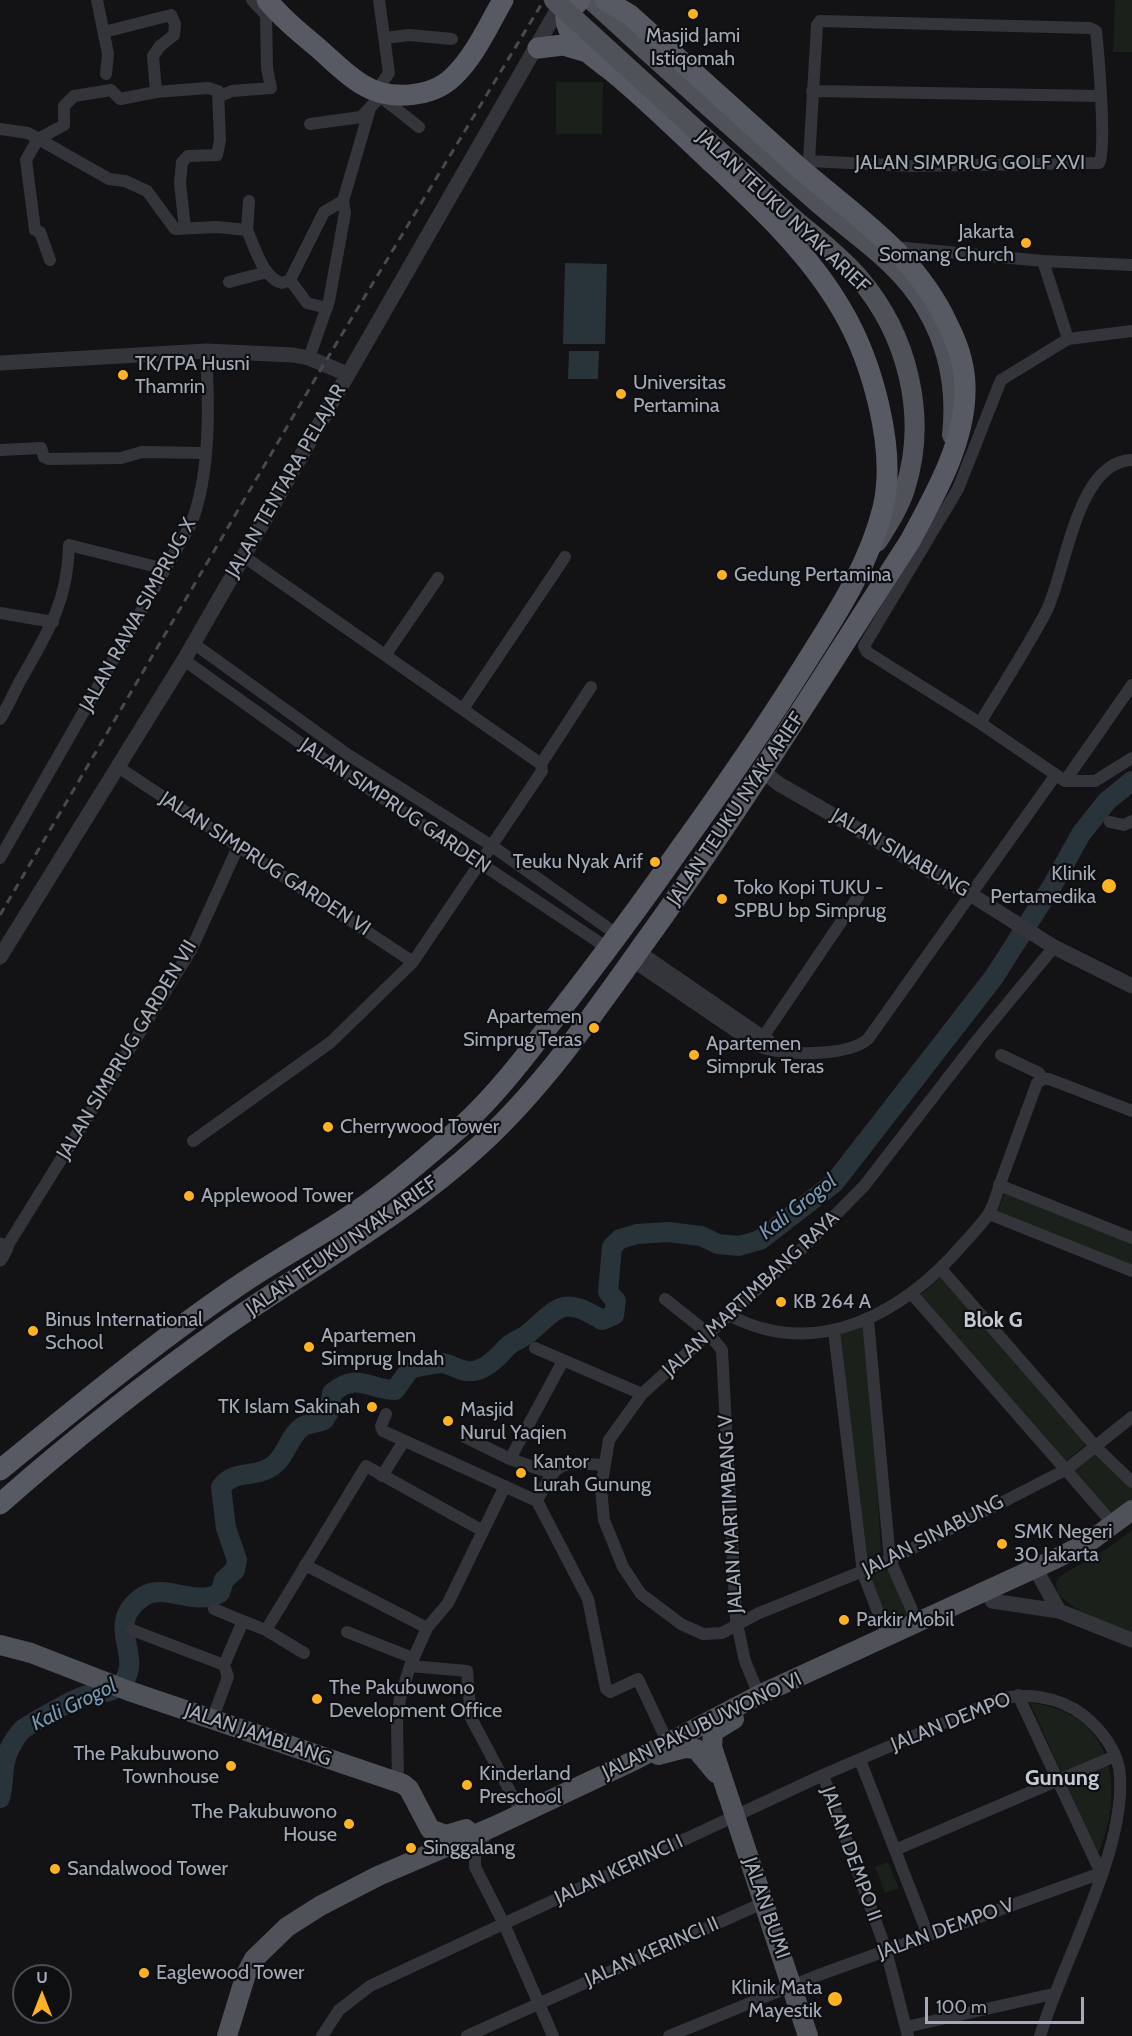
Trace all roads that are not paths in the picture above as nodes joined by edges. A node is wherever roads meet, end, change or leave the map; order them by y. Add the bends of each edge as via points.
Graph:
1 (97, 0) edge
2 (252, 0) edge
3 (267, 0) edge
4 (379, 0) edge
5 (503, 0) edge
6 (554, 0) edge
7 (563, 0) edge
8 (580, 0) edge
9 (591, 0) edge
10 (605, 0) edge
11 (626, 7) edge
12 (104, 32) junction
13 (385, 38) junction
14 (452, 39) dead end
15 (538, 48) junction
16 (588, 53) junction
17 (106, 74) dead end
18 (812, 91) junction
19 (156, 92) junction
20 (380, 94) junction
21 (220, 96) junction
22 (1100, 96) junction
23 (369, 112) junction
24 (310, 124) dead end
25 (419, 127) dead end
26 (0, 129) edge
27 (38, 138) junction
28 (806, 165) junction
29 (249, 201) dead end
30 (343, 201) junction
31 (185, 228) junction
32 (247, 230) junction
33 (895, 248) junction
34 (50, 260) dead end
35 (1043, 261) junction
36 (1132, 265) edge
37 (267, 272) junction
38 (290, 280) junction
39 (229, 282) dead end
40 (327, 308) junction
41 (1132, 331) edge
42 (1068, 339) junction
43 (206, 351) junction
44 (309, 358) junction
45 (0, 363) edge
46 (347, 374) junction
47 (0, 450) edge
48 (205, 453) junction
49 (1132, 460) edge
50 (948, 461) junction
51 (243, 556) junction
52 (565, 557) dead end
53 (865, 562) junction
54 (165, 568) junction
55 (438, 578) dead end
56 (0, 614) edge
57 (53, 622) junction
58 (193, 643) junction
59 (387, 654) junction
60 (184, 660) junction
61 (1132, 685) edge
62 (591, 687) dead end
63 (4, 703) edge
64 (463, 709) junction
65 (0, 719) edge
66 (980, 723) junction
67 (314, 731) junction
68 (303, 745) junction
69 (346, 754) junction
70 (1132, 758) edge
71 (541, 764) junction
72 (118, 767) junction
73 (337, 767) junction
74 (764, 772) junction
75 (1060, 779) junction
76 (1132, 821) edge
77 (1110, 822) dead end
78 (492, 846) junction
79 (238, 847) junction
80 (0, 858) edge
81 (481, 863) junction
82 (970, 894) junction
83 (858, 897) dead end
84 (614, 942) junction
85 (1054, 947) junction
86 (636, 956) junction
87 (0, 957) edge
88 (412, 962) junction
89 (1132, 986) edge
90 (761, 1041) junction
91 (1001, 1055) dead end
92 (1043, 1079) junction
93 (1132, 1111) edge
94 (193, 1141) dead end
95 (999, 1185) junction
96 (989, 1214) junction
97 (1132, 1238) edge
98 (2, 1251) edge
99 (941, 1269) junction
100 (1132, 1271) edge
101 (912, 1293) junction
102 (665, 1299) dead end
103 (729, 1315) junction
104 (868, 1320) junction
105 (834, 1331) junction
106 (709, 1334) junction
107 (535, 1348) dead end
108 (563, 1361) junction
109 (642, 1394) junction
110 (386, 1414) dead end
111 (1132, 1417) edge
112 (465, 1437) dead end
113 (404, 1442) junction
114 (1096, 1447) junction
115 (22, 1452) junction
116 (510, 1459) junction
117 (603, 1465) junction
118 (1066, 1469) junction
119 (0, 1470) edge
120 (551, 1473) junction
121 (382, 1476) junction
122 (0, 1482) edge
123 (24, 1482) junction
124 (1132, 1482) edge
125 (505, 1486) junction
126 (0, 1493) edge
127 (537, 1501) junction
128 (0, 1504) edge
129 (1132, 1510) edge
130 (1123, 1525) edge
131 (483, 1531) junction
132 (890, 1560) junction
133 (305, 1565) junction
134 (862, 1573) junction
135 (1038, 1573) junction
136 (992, 1601) junction
137 (214, 1609) dead end
138 (1059, 1611) junction
139 (243, 1621) junction
140 (918, 1624) junction
141 (737, 1625) junction
142 (428, 1628) junction
143 (132, 1630) dead end
144 (266, 1630) junction
145 (346, 1632) dead end
146 (722, 1633) joint
147 (888, 1638) junction
148 (1132, 1640) edge
149 (0, 1645) edge
150 (304, 1653) dead end
151 (412, 1662) junction
152 (224, 1665) junction
153 (759, 1695) junction
154 (1018, 1695) junction
155 (212, 1720) junction
156 (667, 1741) junction
157 (1115, 1756) junction
158 (635, 1760) junction
159 (860, 1760) junction
160 (823, 1775) junction
161 (721, 1780) junction
162 (1059, 1781) junction
163 (398, 1782) junction
164 (521, 1812) junction
165 (734, 1816) junction
166 (495, 1826) junction
167 (895, 1850) junction
168 (1101, 1873) junction
169 (765, 1902) junction
170 (504, 1924) junction
171 (928, 1935) junction
172 (886, 1950) junction
173 (792, 1986) junction
174 (1053, 1994) junction
175 (539, 2003) junction
176 (907, 2031) edge
177 (227, 2036) edge
178 (322, 2036) edge
179 (467, 2036) edge
180 (553, 2036) edge
181 (669, 2036) edge
182 (808, 2036) edge
183 (1040, 2036) edge

1 - 12 street
2 - 21 street via 266,15 267,68 272,88 232,91
3 - 20 highway via 357,81
4 - 13 street
5 - 20 highway via 475,50 452,78 420,93
6 - 53 main road, JALAN TEUKU NYAK ARIEF, bridge via 858,276 882,308 908,371 915,432 905,490
7 - 15 street, JALAN TENTARA PELAJAR
8 - 16 highway via 564,19 566,29
9 - 50 main road, JALAN TEUKU NYAK ARIEF via 897,269 926,307 946,351 953,387
10 - 11 highway
11 - 28 highway
12 - 17 street
12 - 19 street via 168,14 174,17 174,35 153,56
13 - 14 street via 409,35
13 - 20 street via 389,73
15 - 16 highway via 563,45
15 - 46 street, JALAN TENTARA PELAJAR
16 - 53 highway via 742,190 815,267 848,320 874,388 887,474 884,505
18 - 22 street
18 - 22 street via 818,22 1093,28 1097,34
18 - 28 street
19 - 21 street via 213,88
19 - 27 street via 120,99 111,90 74,96 64,106 64,125
20 - 23 street
20 - 25 street
21 - 31 street via 218,155 188,156 182,162
22 - 28 street, JALAN SIMPRUG GOLF XVI via 1103,158 1097,163
23 - 24 street via 361,117
23 - 30 street
26 - 27 street via 26,132
27 - 31 street via 109,179 147,191 174,228
27 - 34 street via 26,160 35,230 40,232
28 - 33 highway
29 - 32 street
30 - 38 street via 324,212
30 - 40 street via 345,213
31 - 32 street
32 - 37 street
33 - 35 street
33 - 50 highway via 926,284 945,316 963,367 962,420
35 - 36 street
35 - 42 street
37 - 38 street via 278,283
37 - 39 street
38 - 40 street via 307,303
40 - 44 street
41 - 42 street
42 - 66 street via 999,383 957,489 864,649
43 - 44 street
43 - 45 street
43 - 48 street, JALAN RAWA SIMPRUG X
44 - 46 street
46 - 51 street, JALAN TENTARA PELAJAR
47 - 48 street via 40,448 48,459 122,458 142,452
48 - 54 street, JALAN RAWA SIMPRUG X via 197,509
49 - 66 street via 1109,467 1087,495 1046,612
50 - 74 highway, JALAN TEUKU NYAK ARIEF via 910,541
51 - 58 street, JALAN TENTARA PELAJAR
51 - 59 street
52 - 64 street
53 - 84 highway, JALAN TEUKU NYAK ARIEF via 744,760
54 - 57 street via 69,545 63,599
54 - 80 street, JALAN RAWA SIMPRUG X
55 - 59 street
56 - 57 street
57 - 63 street
58 - 60 street, JALAN TENTARA PELAJAR
58 - 67 street, JALAN SIMPRUG GARDEN
59 - 64 street
60 - 68 street, JALAN SIMPRUG GARDEN
60 - 72 street, JALAN TENTARA PELAJAR
61 - 75 street
62 - 71 street, JALAN SIMPRUG GARDEN
63 - 65 street
64 - 71 street
66 - 75 street
67 - 68 street
67 - 69 street, JALAN SIMPRUG GARDEN
68 - 73 street, JALAN SIMPRUG GARDEN
69 - 73 street
69 - 78 street, JALAN SIMPRUG GARDEN
70 - 75 street via 1095,781
71 - 78 street, JALAN SIMPRUG GARDEN via 542,771
72 - 79 street, JALAN SIMPRUG GARDEN VI
72 - 87 street, JALAN TENTARA PELAJAR
73 - 81 street, JALAN SIMPRUG GARDEN
74 - 82 street, JALAN SINABUNG
74 - 86 highway, JALAN TEUKU NYAK ARIEF
75 - 82 street
76 - 77 street via 1124,825
78 - 81 street
78 - 84 street, JALAN SIMPRUG GARDEN
79 - 88 street, JALAN SIMPRUG GARDEN VI
79 - 98 street, JALAN SIMPRUG GARDEN VII via 191,950
81 - 84 street, JALAN SIMPRUG GARDEN
81 - 88 street
82 - 85 street, JALAN SINABUNG
82 - 90 street via 861,1045 777,1052
83 - 90 street
84 - 115 highway, JALAN TEUKU NYAK ARIEF via 500,1088 452,1134 385,1191 161,1340
85 - 89 street, JALAN SINABUNG
85 - 103 street, JALAN MARTIMBANG RAYA via 864,1186
86 - 90 street
86 - 123 highway, JALAN TEUKU NYAK ARIEF via 564,1052 479,1146 397,1212 221,1329 137,1391
88 - 94 street via 331,1042
91 - 92 street
92 - 93 street
92 - 95 street via 1037,1083
95 - 96 street
95 - 97 street
96 - 99 street
96 - 100 street
99 - 101 street
99 - 114 street
101 - 104 street
101 - 118 street
102 - 106 street
103 - 105 street via 773,1332
103 - 106 street, JALAN MARTIMBANG RAYA
104 - 105 street
104 - 132 street
105 - 134 street
106 - 109 street, JALAN MARTIMBANG RAYA
106 - 141 street, JALAN MARTIMBANG V via 722,1350
107 - 108 street
108 - 109 street
108 - 116 street
109 - 117 street, JALAN MARTIMBANG RAYA via 609,1440
110 - 113 street via 383,1431
111 - 114 street, JALAN SINABUNG
112 - 116 street
113 - 121 street
113 - 125 street
114 - 118 street, JALAN SINABUNG
114 - 124 street
115 - 119 highway, JALAN TEUKU NYAK ARIEF
115 - 122 highway
116 - 120 street
117 - 120 street via 570,1462
117 - 146 street, JALAN MARTIMBANG RAYA via 601,1488 608,1534 641,1594 681,1624 703,1634
118 - 130 street
118 - 132 street, JALAN SINABUNG
120 - 127 street
121 - 131 street
121 - 133 street via 366,1466
123 - 126 highway
123 - 128 highway, JALAN TEUKU NYAK ARIEF
125 - 127 street
125 - 131 street
127 - 156 street via 590,1603 606,1689 610,1692 638,1679
129 - 130 main road, JALAN PAKUBUWONO VI
130 - 135 main road, JALAN PAKUBUWONO VI via 1101,1548
131 - 142 street via 448,1603
132 - 134 street, JALAN SINABUNG
132 - 140 street
133 - 142 street
133 - 144 street
134 - 141 street, JALAN SINABUNG
134 - 147 street
135 - 136 main road, JALAN PAKUBUWONO VI
135 - 138 street
135 - 140 main road, JALAN PAKUBUWONO VI
136 - 138 street
136 - 161 main road, JALAN PAKUBUWONO VI via 719,1727 711,1738
137 - 139 street
138 - 148 street
139 - 144 street
139 - 152 street
140 - 147 main road, JALAN PAKUBUWONO VI
141 - 146 street, JALAN SINABUNG
141 - 153 street, JALAN MARTIMBANG V via 745,1661
142 - 151 street
143 - 152 street
144 - 150 street
145 - 151 street
147 - 153 main road, JALAN PAKUBUWONO VI
149 - 155 main road, JALAN JAMBLANG
151 - 163 street via 397,1722
151 - 164 street via 467,1671 471,1718
152 - 155 street via 228,1679
153 - 156 main road, JALAN PAKUBUWONO VI
154 - 157 street, JALAN DEMPO via 1048,1698 1077,1711 1097,1726
154 - 159 street, JALAN DEMPO via 997,1700
154 - 162 street
155 - 163 main road, JALAN JAMBLANG
156 - 158 main road, JALAN PAKUBUWONO VI
157 - 162 street
157 - 168 street, JALAN DEMPO via 1120,1775 1118,1807
158 - 161 main road via 691,1748 707,1760
158 - 164 main road, JALAN PAKUBUWONO VI
159 - 160 street, JALAN DEMPO
159 - 167 street, JALAN DEMPO II
160 - 165 street, JALAN DEMPO
160 - 172 street, JALAN DEMPO II
161 - 165 main road, JALAN BUMI
162 - 167 street
162 - 168 street
163 - 166 main road via 409,1789 430,1829 438,1834
164 - 166 main road, JALAN PAKUBUWONO VI
165 - 169 main road, JALAN BUMI
165 - 170 street, JALAN KERINCI I
166 - 170 street via 475,1848 473,1857
166 - 177 main road, JALAN PAKUBUWONO VI via 378,1876 287,1927 254,1959
167 - 171 street, JALAN DEMPO II
168 - 171 street, JALAN DEMPO V
168 - 174 street, JALAN DEMPO
169 - 173 main road, JALAN BUMI
169 - 175 street, JALAN KERINCI II
170 - 175 street
170 - 178 street, JALAN KERINCI I via 370,1986 339,2010
171 - 172 street, JALAN DEMPO V
172 - 173 street, JALAN DEMPO V
172 - 176 street, JALAN DEMPO II
173 - 181 street, JALAN DEMPO V
173 - 182 main road, JALAN BUMI
174 - 176 street
174 - 183 street, JALAN DEMPO
175 - 179 street, JALAN KERINCI II
175 - 180 street

